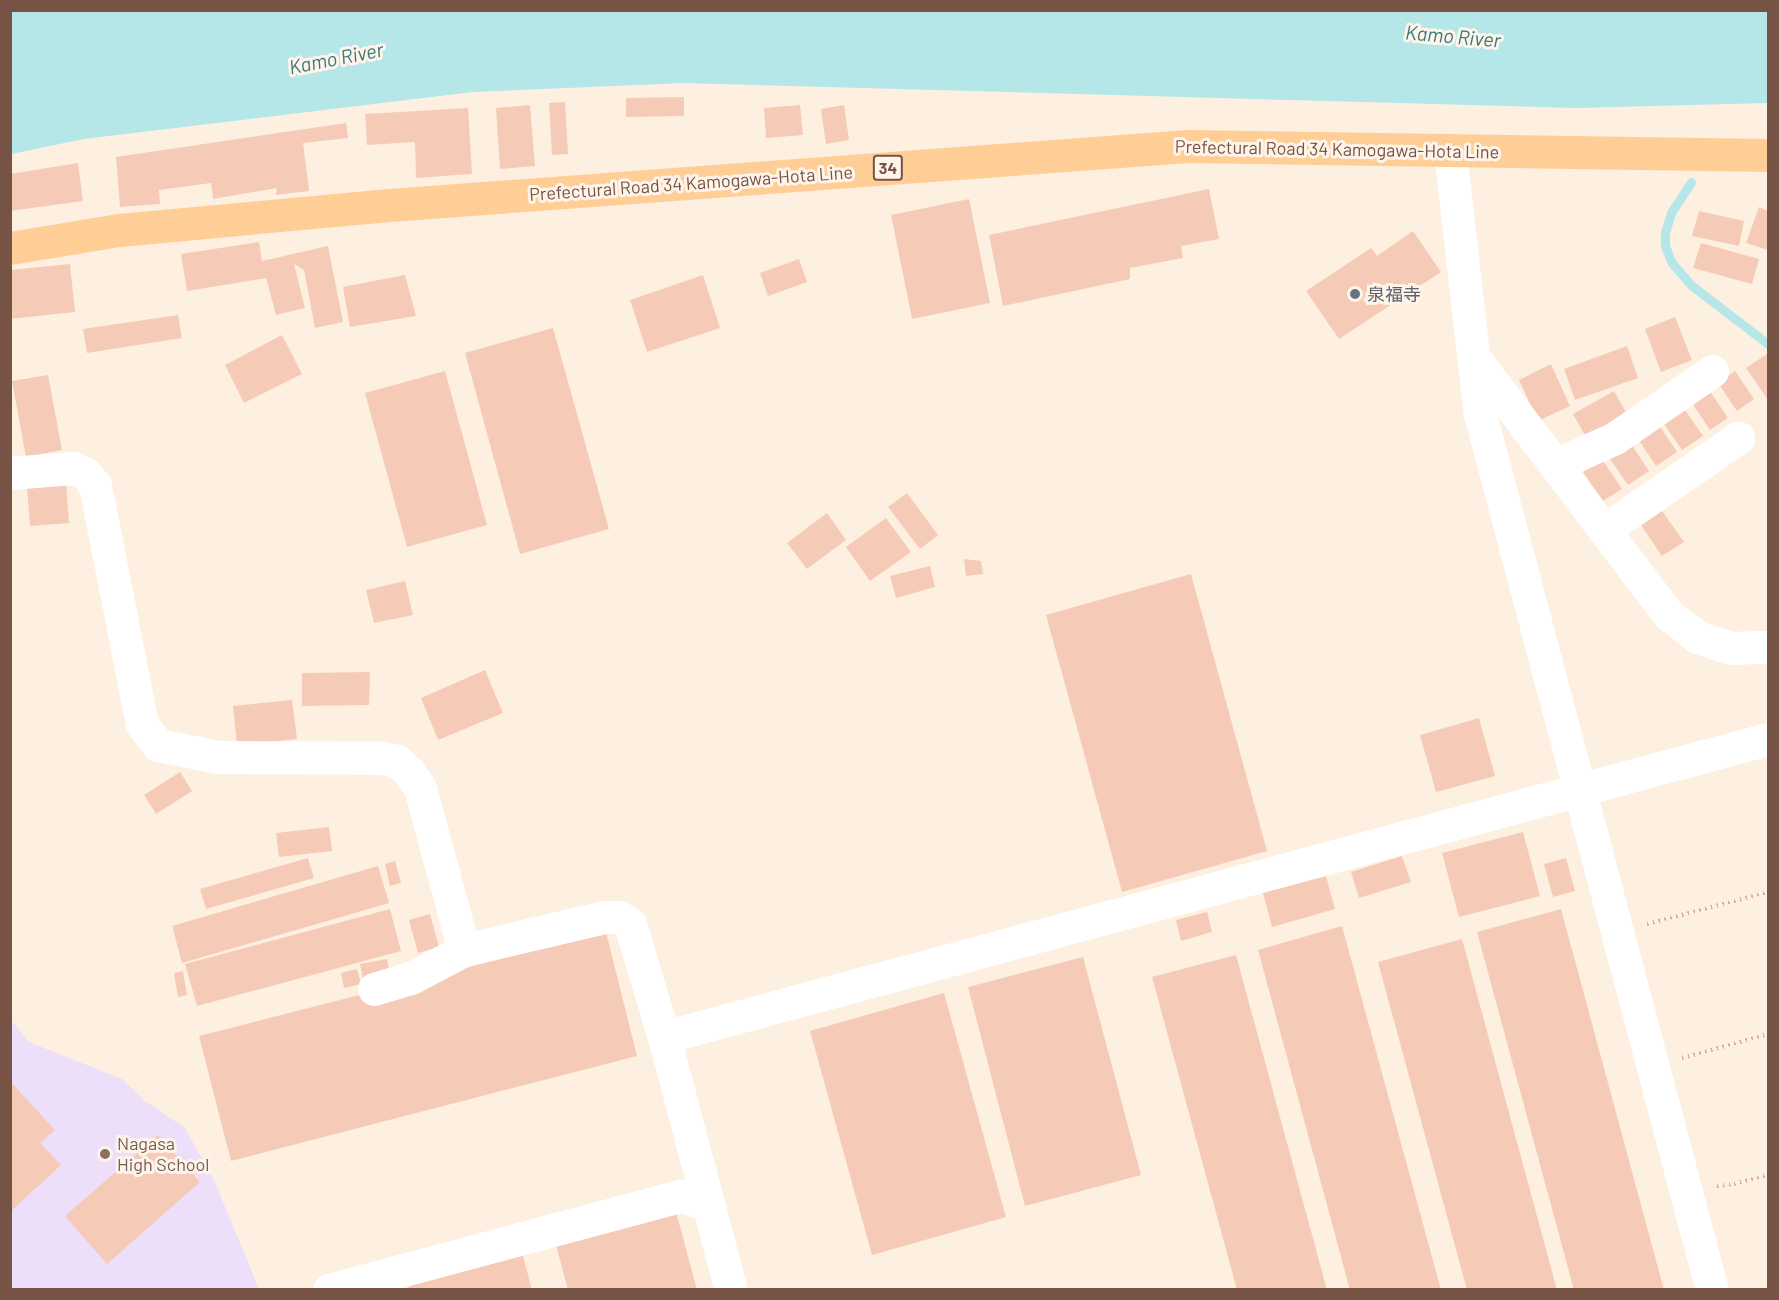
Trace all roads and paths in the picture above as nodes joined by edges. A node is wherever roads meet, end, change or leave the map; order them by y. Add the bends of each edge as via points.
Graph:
1 (1450, 152) junction
2 (1768, 155) edge
3 (10, 248) edge
4 (1475, 359) junction
5 (1712, 371) dead end
6 (1738, 438) dead end
7 (1555, 465) junction
8 (10, 473) edge
9 (1604, 530) junction
10 (1768, 646) edge
11 (1768, 739) edge
12 (1580, 790) junction
13 (1768, 892) edge
14 (1617, 931) junction
15 (464, 950) junction
16 (374, 989) dead end
17 (1768, 1034) edge
18 (664, 1037) junction
19 (1653, 1066) junction
20 (1768, 1175) edge
21 (1685, 1187) junction
22 (708, 1203) junction
23 (329, 1290) edge
24 (731, 1290) edge
25 (1712, 1290) edge

1 - 2 main road, Prefectural Road 34 Kamogawa-Hota Line / 34
1 - 3 main road, Prefectural Road 34 Kamogawa-Hota Line / 34 via 1188,146 389,205 119,230
1 - 4 street
4 - 7 street
4 - 12 street via 1480,414
5 - 7 street via 1615,438
6 - 9 street
7 - 9 street
8 - 15 street via 73,468 86,474 95,485 142,724 158,745 218,757 382,758 397,761 409,772 420,788
9 - 10 street via 1668,614 1697,637 1730,648
11 - 12 street
12 - 14 street
12 - 18 street
13 - 14 path
14 - 19 street
15 - 16 street via 411,978
15 - 18 street via 604,916 619,917 630,924
17 - 19 path
18 - 22 street
19 - 21 street
20 - 21 path via 1734,1185
21 - 25 street
22 - 23 street via 681,1196
22 - 24 street

